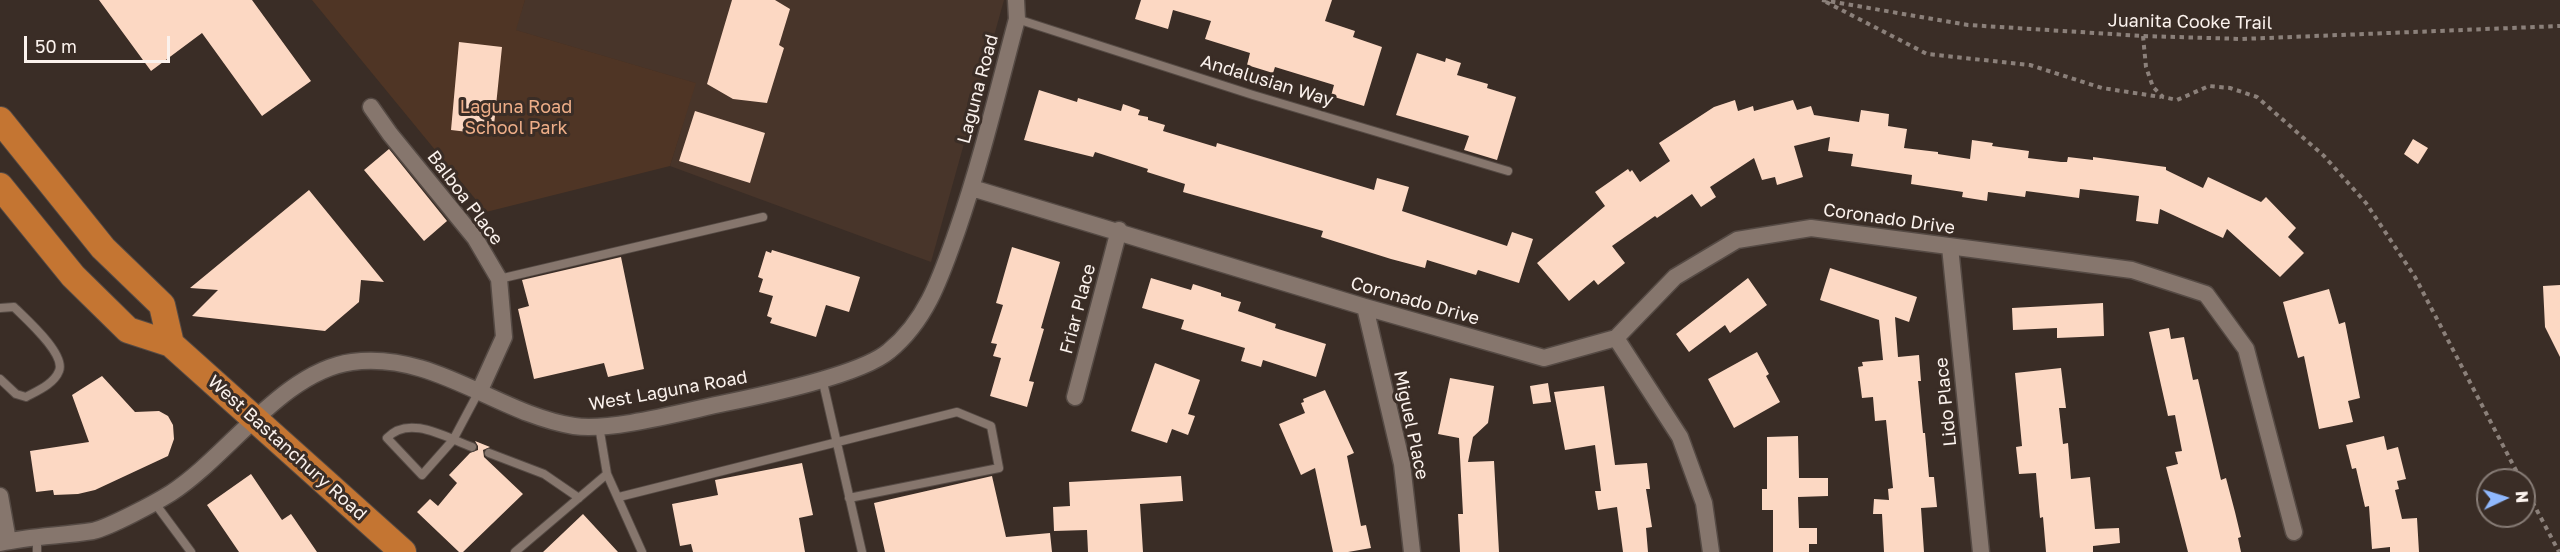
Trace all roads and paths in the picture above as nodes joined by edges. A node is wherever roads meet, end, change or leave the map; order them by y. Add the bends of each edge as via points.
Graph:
1 (1016, 0) edge
2 (1822, 0) edge
3 (1017, 19) junction
4 (2560, 26) edge
5 (2143, 36) junction
6 (2163, 97) junction
7 (371, 107) dead end
8 (0, 120) edge
9 (1508, 171) dead end
10 (0, 186) edge
11 (972, 188) junction
12 (763, 217) dead end
13 (1119, 230) junction
14 (1950, 247) junction
15 (499, 279) junction
16 (1365, 307) junction
17 (0, 308) edge
18 (1616, 338) junction
19 (171, 344) junction
20 (822, 378) junction
21 (0, 380) edge
22 (480, 390) junction
23 (1076, 397) dead end
24 (253, 419) junction
25 (599, 426) junction
26 (453, 440) junction
27 (836, 441) junction
28 (472, 447) dead end
29 (489, 453) dead end
30 (2515, 468) edge
31 (607, 474) junction
32 (0, 496) edge
33 (619, 497) junction
34 (579, 498) junction
35 (849, 498) junction
36 (153, 502) junction
37 (2536, 509) edge
38 (2294, 532) dead end
39 (9, 545) edge
40 (37, 545) edge
41 (191, 552) edge
42 (403, 552) edge
43 (515, 552) edge
44 (642, 552) edge
45 (862, 552) edge
46 (1412, 552) edge
47 (1711, 552) edge
48 (1981, 552) edge
49 (2559, 552) edge

1 - 3 street, Laguna Road
2 - 5 path, Juanita Cooke Trail via 1968,25
2 - 6 path via 1927,54 2030,66 2102,87
3 - 9 lane, Andalusian Way
3 - 11 street, Laguna Road
4 - 5 path, Juanita Cooke Trail via 2242,39
5 - 6 path via 2146,67 2153,87
6 - 30 path via 2177,100 2209,86 2257,97 2324,156 2366,203 2415,277
7 - 15 street, Balboa Place via 476,238
8 - 19 main road via 103,248 162,306
10 - 19 main road, West Bastanchury Road via 73,276 128,330
11 - 13 street, Coronado Drive
11 - 20 street, West Laguna Road via 937,289 917,322 888,353 853,370
12 - 15 lane
13 - 16 street, Coronado Drive
13 - 23 street, Friar Place
14 - 18 street, Coronado Drive via 1811,228 1737,240 1676,277
14 - 38 street, Coronado Drive via 2132,270 2206,294 2246,350
14 - 48 street, Lido Place
15 - 22 street, Balboa Place via 504,337
16 - 18 street, Coronado Drive via 1544,358
16 - 46 street, Miguel Place via 1402,464
17 - 21 lane via 14,307 41,334 60,363 59,372 44,388 26,397
18 - 47 street via 1680,437 1704,503
19 - 24 main road, West Bastanchury Road
20 - 25 street, West Laguna Road via 722,403
20 - 27 lane
22 - 24 street, West Laguna Road via 426,369 385,361 350,362 314,374
22 - 25 street, West Laguna Road via 543,418 576,427
22 - 26 lane
24 - 36 street via 214,460 170,494
24 - 42 main road, West Bastanchury Road
25 - 31 lane
26 - 26 lane via 413,426 394,430 387,438 422,475
26 - 28 lane
27 - 33 lane
27 - 35 lane
27 - 35 lane via 957,412 990,426 999,468
29 - 34 lane via 544,474
31 - 33 lane
31 - 34 lane
32 - 39 street
33 - 44 lane
34 - 43 lane
35 - 45 lane
36 - 40 street via 97,530
36 - 41 lane
37 - 49 path
39 - 40 street

